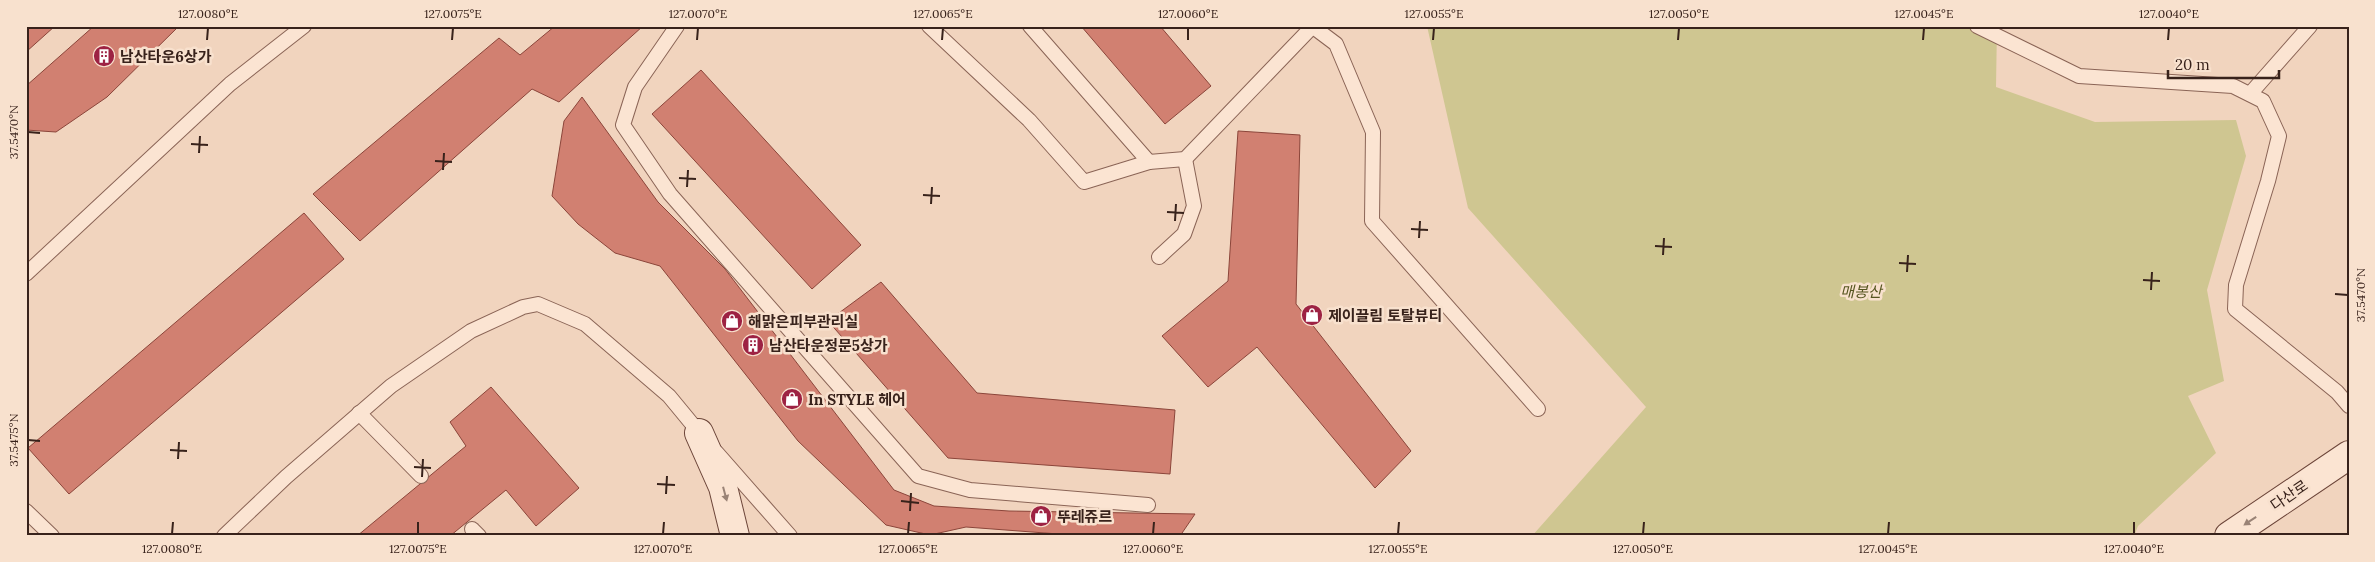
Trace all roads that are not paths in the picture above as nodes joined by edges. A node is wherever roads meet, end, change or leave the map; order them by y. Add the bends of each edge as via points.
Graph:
1 (304, 26) edge
2 (677, 26) edge
3 (930, 26) edge
4 (1030, 26) edge
5 (1977, 26) edge
6 (2310, 26) edge
7 (1312, 27) edge
8 (2250, 94) junction
9 (1185, 159) junction
10 (1149, 162) junction
11 (1159, 257) dead end
12 (26, 274) edge
13 (2349, 406) edge
14 (1538, 409) dead end
15 (359, 413) junction
16 (699, 433) junction
17 (2349, 455) edge
18 (421, 476) dead end
19 (1148, 505) dead end
20 (26, 511) edge
21 (52, 536) edge
22 (224, 536) edge
23 (735, 536) edge
24 (790, 536) edge
25 (2229, 536) edge

1 - 12 lane via 230,84
2 - 19 lane via 635,87 623,125 670,194 918,476 970,490
3 - 10 lane via 1029,120 1084,182
4 - 10 lane
5 - 8 lane via 2079,76 2233,86
6 - 8 lane
7 - 9 lane
7 - 14 lane via 1336,44 1373,132 1372,221
8 - 13 lane via 2263,101 2279,136 2236,285 2235,309 2337,392
9 - 10 lane
9 - 11 lane via 1194,206 1184,234
15 - 16 lane via 391,386 471,331 523,307 538,304 585,324 669,396
15 - 18 lane
15 - 22 lane
16 -> 23 main road via 723,487
16 - 24 lane
17 -> 25 main road, 다산로
20 - 21 lane

